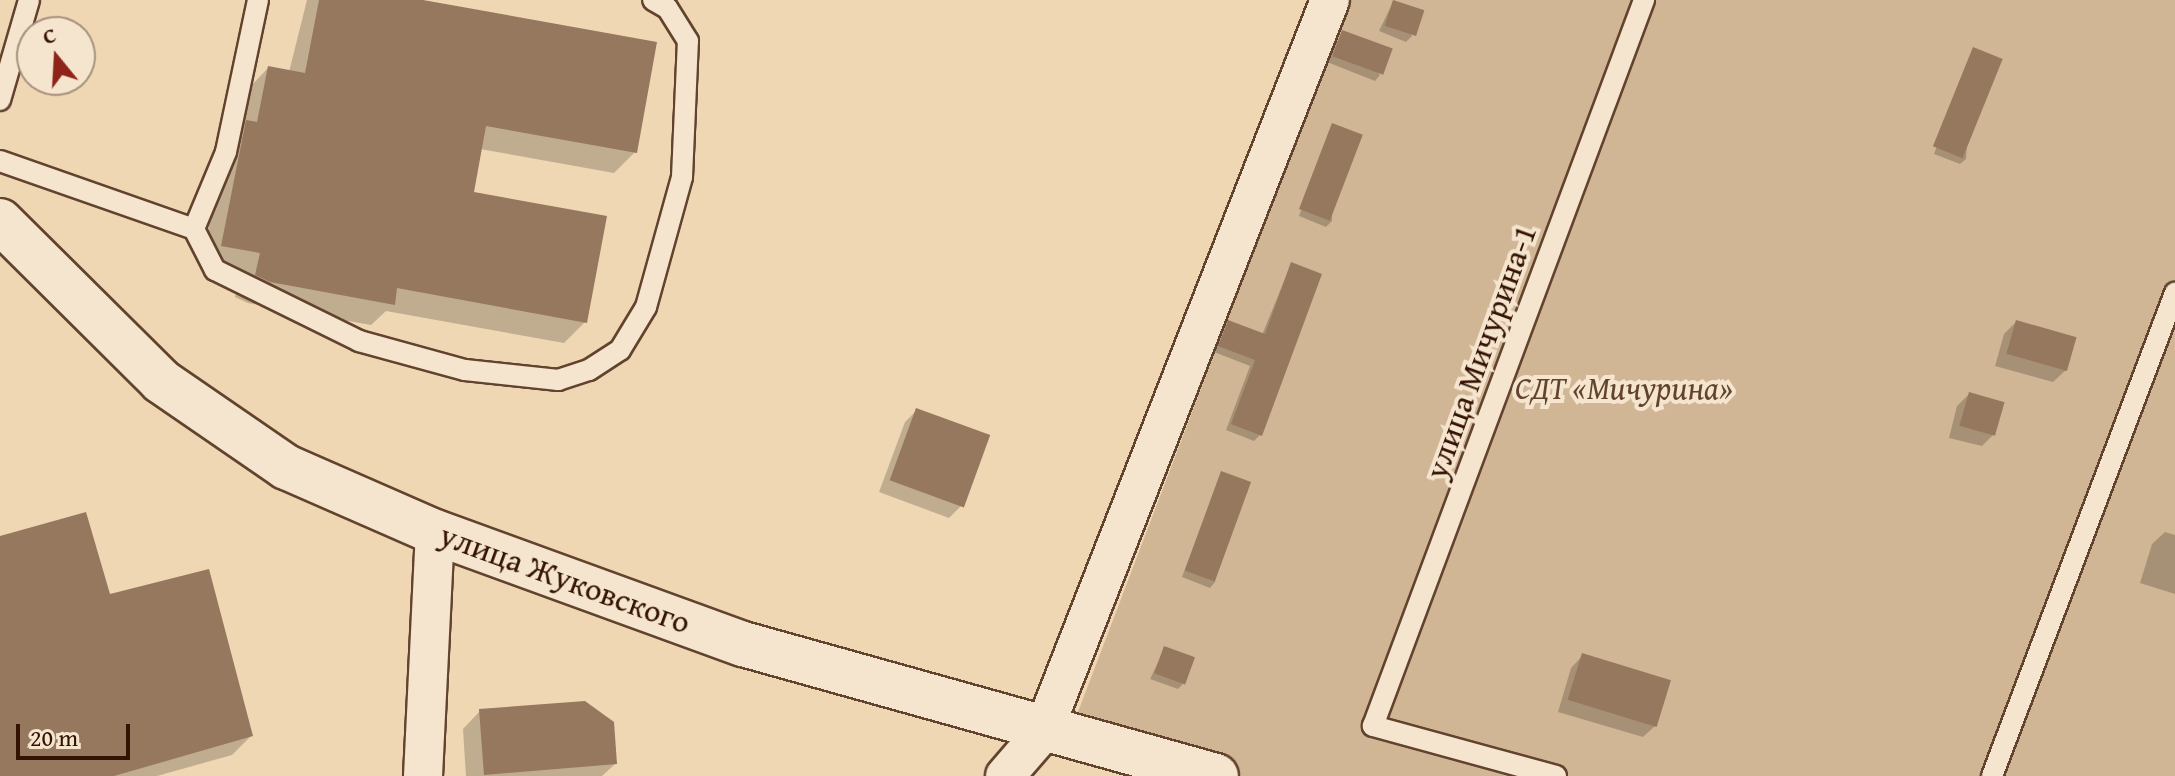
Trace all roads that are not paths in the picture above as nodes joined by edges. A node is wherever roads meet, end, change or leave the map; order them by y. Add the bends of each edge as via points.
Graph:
1 (29, 0) edge
2 (258, 0) edge
3 (653, 0) edge
4 (1330, 0) edge
5 (1644, 0) edge
6 (0, 100) edge
7 (0, 161) edge
8 (0, 221) edge
9 (194, 229) junction
10 (2175, 293) edge
11 (435, 532) junction
12 (1043, 732) junction
13 (414, 774) edge
14 (1005, 776) edge
15 (1216, 776) edge
16 (1556, 776) edge
17 (1992, 776) edge

1 - 6 lane
2 - 9 lane via 226,152
3 - 9 lane via 667,8 688,41 682,177 646,307 620,350 589,370 558,380 465,370 359,341 215,270
4 - 12 street
5 - 16 lane, улица Мичурина-1 via 1373,726
7 - 9 lane
8 - 11 main road, улица Жуковского via 161,381 286,467
10 - 17 lane
11 - 12 main road, улица Жуковского via 743,644
11 - 13 street
12 - 14 street
12 - 15 main road, улица Жуковского

